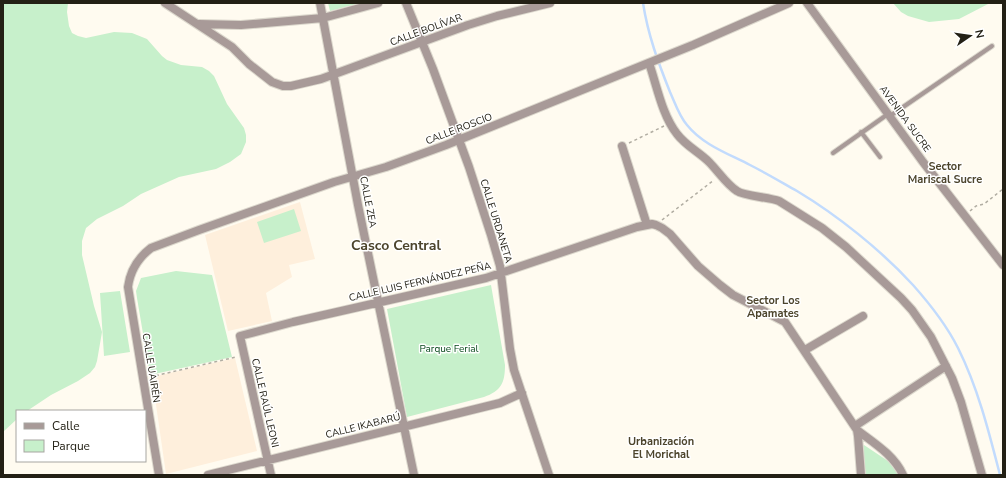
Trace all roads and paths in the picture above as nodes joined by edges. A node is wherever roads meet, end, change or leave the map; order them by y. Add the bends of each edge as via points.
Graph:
1 (165, 3) edge
2 (320, 3) edge
3 (378, 3) edge
4 (406, 3) edge
5 (547, 3) edge
6 (789, 3) edge
7 (807, 3) edge
8 (323, 18) junction
9 (198, 24) junction
10 (422, 42) junction
11 (992, 46) dead end
12 (656, 61) junction
13 (334, 74) junction
14 (889, 115) junction
15 (670, 123) junction
16 (861, 132) junction
17 (459, 140) junction
18 (622, 146) joint
19 (832, 153) dead end
20 (880, 157) dead end
21 (721, 175) junction
22 (353, 177) junction
23 (1003, 190) edge
24 (964, 215) junction
25 (647, 225) junction
26 (656, 225) junction
27 (135, 265) joint
28 (1003, 265) edge
29 (501, 273) junction
30 (378, 302) junction
31 (863, 316) dead end
32 (240, 336) joint
33 (805, 350) junction
34 (244, 355) junction
35 (946, 366) junction
36 (143, 378) junction
37 (522, 393) junction
38 (404, 427) junction
39 (856, 428) junction
40 (268, 460) junction
41 (159, 475) edge
42 (208, 475) edge
43 (271, 475) edge
44 (414, 475) edge
45 (549, 475) edge
46 (861, 475) edge
47 (903, 475) edge
48 (982, 475) edge

1 - 9 street, CALLE BOLÍVAR
2 - 8 street, CALLE ZEA
3 - 8 street
4 - 10 street, CALLE URDANETA
5 - 10 street, CALLE BOLÍVAR via 484,20
6 - 12 street, CALLE ROSCIO
7 - 14 street, AVENIDA SUCRE
8 - 9 street via 241,25
8 - 13 street, CALLE ZEA
9 - 13 street, CALLE BOLÍVAR via 232,47 262,75 279,85 302,84
10 - 13 street, CALLE BOLÍVAR
10 - 17 street, CALLE URDANETA
11 - 14 lane
12 - 15 street
12 - 17 street, CALLE ROSCIO
13 - 22 street, CALLE ZEA
14 - 16 lane
14 - 24 street, AVENIDA SUCRE
15 - 18 path
15 - 21 street via 678,135
16 - 19 lane
16 - 20 lane
17 - 22 street, CALLE ROSCIO
17 - 29 street, CALLE URDANETA
18 - 25 street
21 - 26 path
21 - 35 street via 738,192 772,198 786,204 846,247 912,310 931,337
22 - 27 street, CALLE ROSCIO via 157,246 146,252
22 - 30 street, CALLE ZEA
23 - 24 path
24 - 28 street, AVENIDA SUCRE
25 - 26 street, CALLE LUIS FERNÁNDEZ PEÑA
25 - 29 street, CALLE LUIS FERNÁNDEZ PEÑA
26 - 33 street via 670,234 708,276 724,289 785,322
27 - 36 street, CALLE UAIRÉN via 128,287
29 - 30 street, CALLE LUIS FERNÁNDEZ PEÑA
29 - 37 street, CALLE URDANETA via 510,350
30 - 32 street, CALLE LUIS FERNÁNDEZ PEÑA
30 - 38 street, CALLE ZEA
31 - 33 street
32 - 34 street, CALLE RAÚL LEONI
33 - 39 street
34 - 36 path
34 - 40 street, CALLE RAÚL LEONI
35 - 39 street
35 - 48 street via 957,392
36 - 41 street, CALLE UAIRÉN
37 - 38 street, CALLE IKABARÚ via 500,402
37 - 45 street, CALLE URDANETA
38 - 40 street, CALLE IKABARÚ
38 - 44 street, CALLE ZEA
39 - 46 street
39 - 47 street via 894,459
40 - 42 street, CALLE IKABARÚ
40 - 43 street, CALLE RAÚL LEONI

